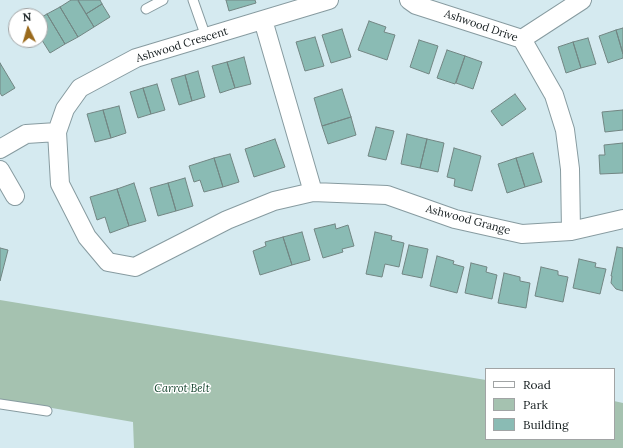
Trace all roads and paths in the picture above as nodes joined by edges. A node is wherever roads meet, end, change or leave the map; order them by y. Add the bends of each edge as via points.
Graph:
1 (163, 0) edge
2 (192, 0) edge
3 (329, 0) edge
4 (409, 0) edge
5 (582, 0) edge
6 (146, 9) dead end
7 (264, 20) junction
8 (206, 37) junction
9 (522, 39) junction
10 (57, 132) junction
11 (0, 149) edge
12 (0, 170) edge
13 (313, 192) junction
14 (15, 196) dead end
15 (623, 220) edge
16 (570, 231) junction
17 (87, 237) joint
18 (0, 404) edge
19 (47, 411) dead end

1 - 6 lane
2 - 8 lane
3 - 7 street, Ashwood Crescent
4 - 9 street, Ashwood Drive via 416,5
5 - 9 street
7 - 8 street, Ashwood Crescent
7 - 13 street
8 - 10 street, Ashwood Crescent via 136,58 80,88 65,109
9 - 16 street, Ashwood Drive via 554,95 565,130 570,169
10 - 11 street via 26,134
10 - 17 street, Ashwood Crescent via 60,184
12 - 14 street
13 - 16 street, Ashwood Grange via 387,195 455,219 522,234
13 - 17 street, Ashwood Grange via 274,201 227,220 135,268 108,262
15 - 16 street, Ashwood Grange
18 - 19 lane

